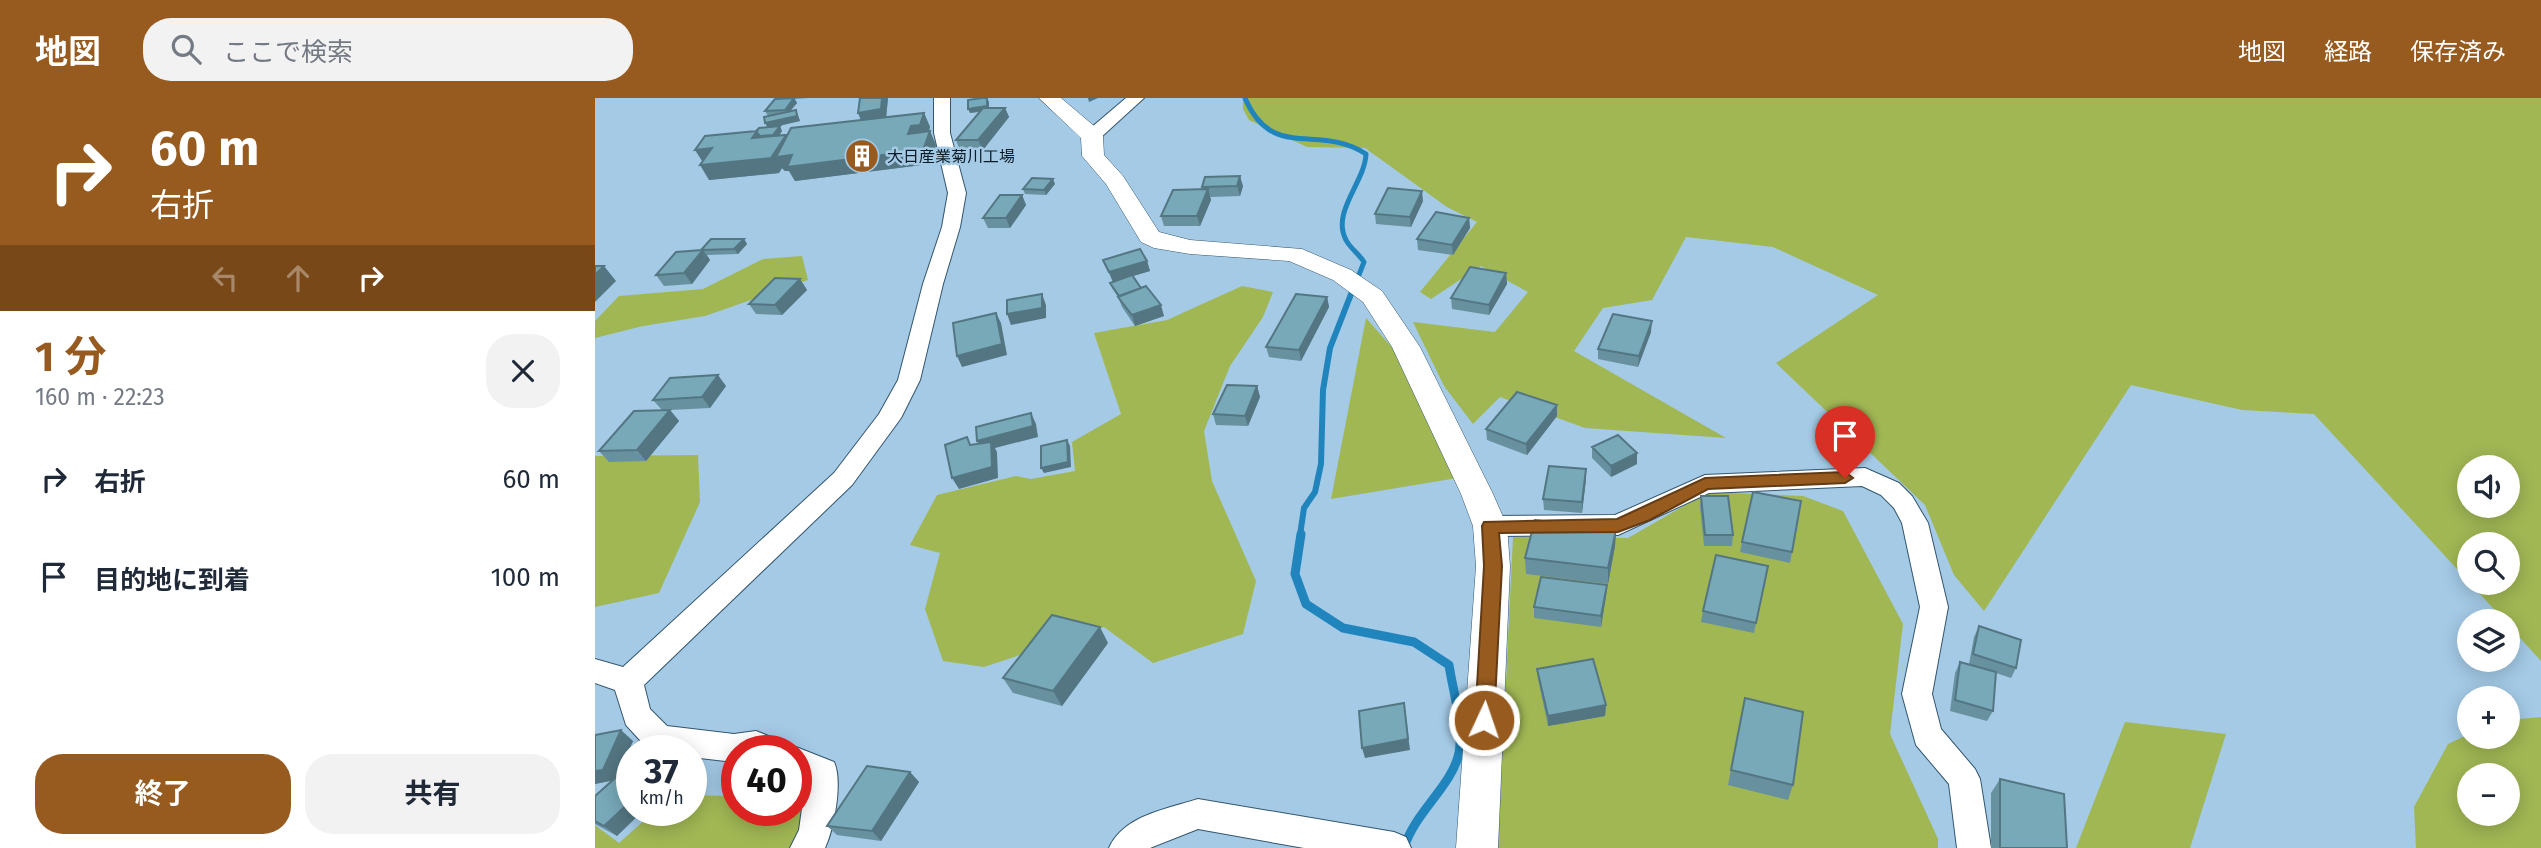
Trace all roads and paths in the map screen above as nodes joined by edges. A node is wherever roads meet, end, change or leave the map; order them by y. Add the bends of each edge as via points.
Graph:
1 (942, 98) edge
2 (1049, 98) edge
3 (1136, 98) edge
4 (1092, 136) junction
5 (1490, 526) junction
6 (595, 671) edge
7 (628, 681) junction
8 (721, 746) edge
9 (812, 768) edge
10 (807, 848) edge
11 (1126, 848) edge
12 (1394, 848) edge
13 (1477, 848) edge
14 (1974, 848) edge

1 - 7 street via 942,133 957,193 909,380 890,418 843,480
2 - 4 street
3 - 4 street
4 - 5 street via 1093,156 1115,181 1150,237 1190,247 1293,254 1342,275 1373,297 1406,347
5 - 13 street via 1493,566
5 - 14 street via 1618,525 1705,484 1865,477 1890,489 1915,523 1934,607 1917,694 1927,734 1963,779
6 - 7 street
7 - 8 street via 637,716 659,738
9 - 10 street via 823,772 815,834
11 - 12 street via 1143,833 1198,814

